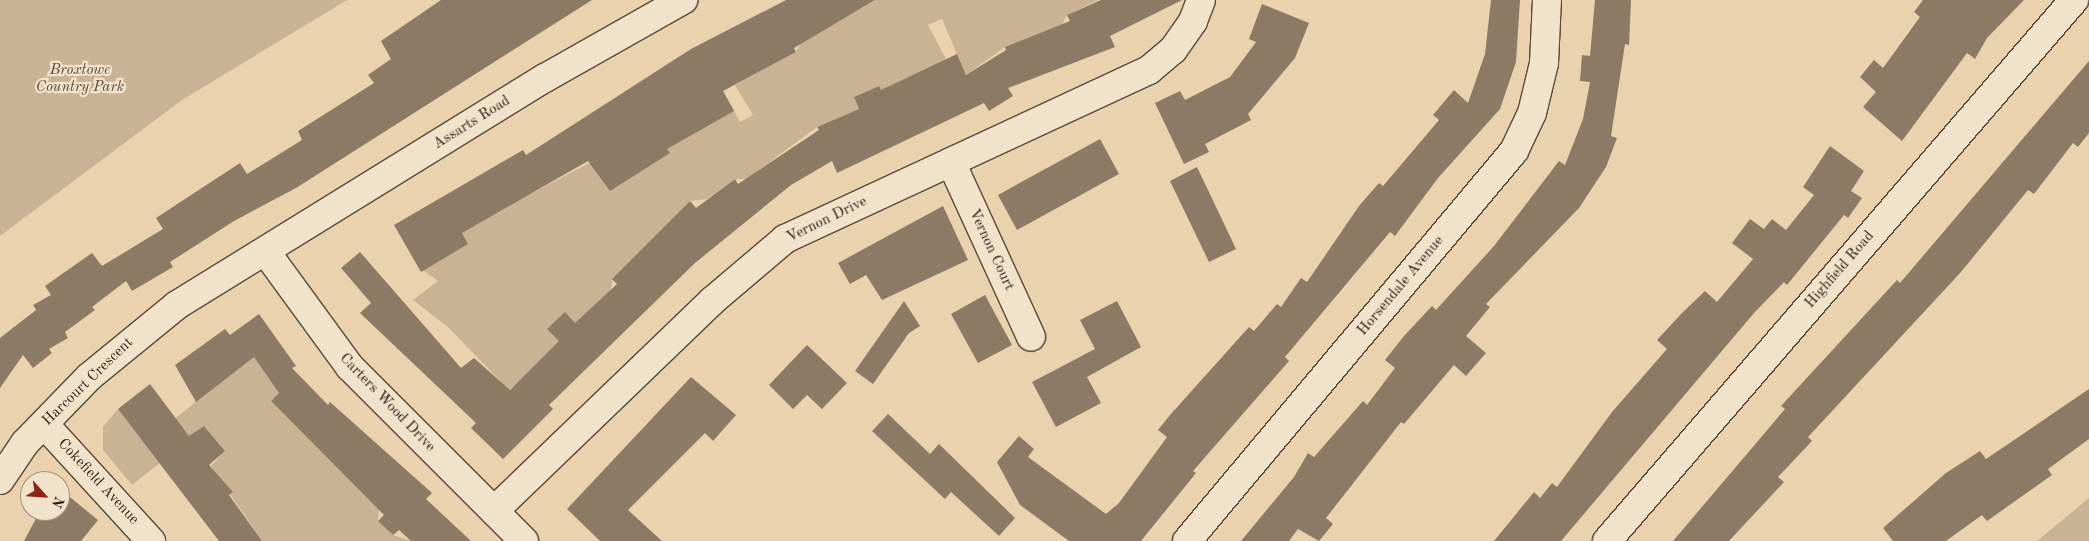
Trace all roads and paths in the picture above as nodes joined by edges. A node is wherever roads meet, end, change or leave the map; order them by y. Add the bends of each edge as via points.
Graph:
1 (682, 0) edge
2 (1200, 0) edge
3 (1547, 0) edge
4 (2074, 0) edge
5 (951, 162) junction
6 (266, 252) junction
7 (1031, 337) dead end
8 (44, 424) junction
9 (0, 480) edge
10 (494, 511) junction
11 (151, 541) edge
12 (524, 541) edge
13 (1187, 541) edge
14 (1607, 541) edge

1 - 6 street, Assarts Road via 545,78
2 - 5 street, Vernon Drive via 1193,21 1173,50 1149,70
3 - 13 street, Horsendale Avenue via 1544,63 1532,113 1514,151
4 - 14 street, Highfield Road
5 - 7 street, Vernon Court
5 - 10 street, Vernon Drive via 786,239 712,301
6 - 8 street, Harcourt Crescent via 178,305 123,346
6 - 10 street, Carters Wood Drive via 350,367
8 - 9 street, Harcourt Crescent
8 - 11 street, Cokefield Avenue
10 - 12 street, Carters Wood Drive

